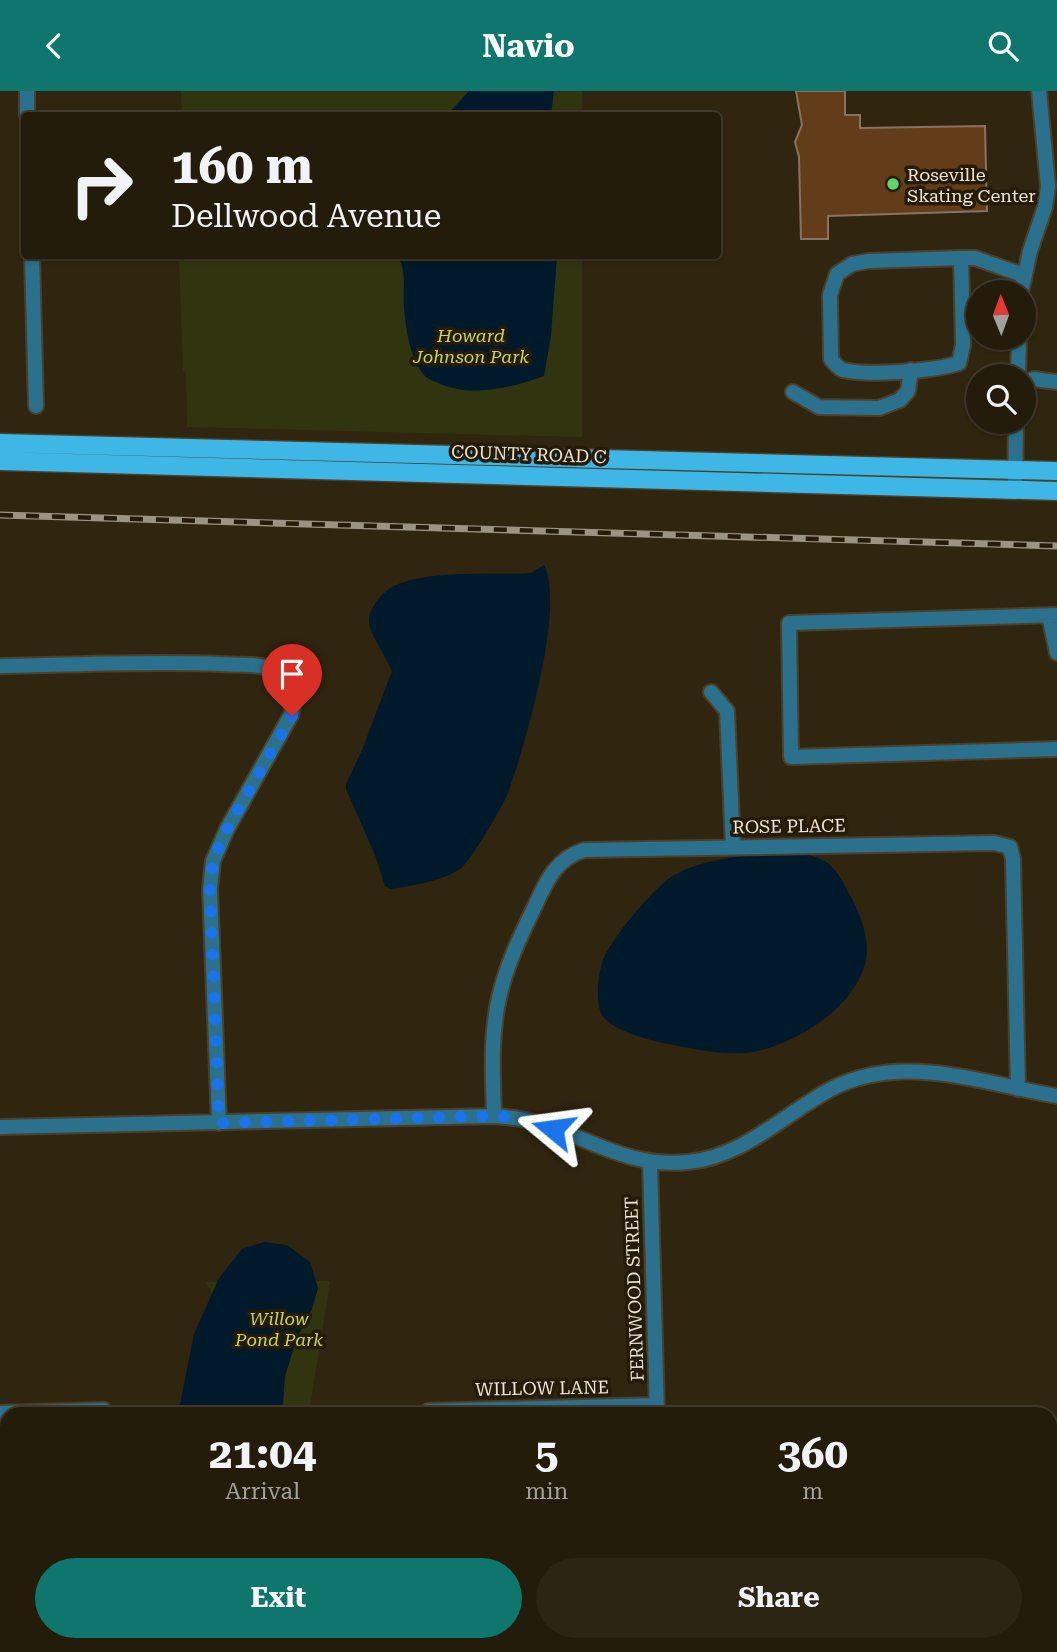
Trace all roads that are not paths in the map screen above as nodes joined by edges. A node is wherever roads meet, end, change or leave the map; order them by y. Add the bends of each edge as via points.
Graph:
1 (27, 91) edge
2 (1039, 91) edge
3 (27, 112) edge
4 (1052, 200) edge
5 (961, 258) junction
6 (32, 259) edge
7 (1023, 275) junction
8 (1022, 280) edge
9 (911, 370) junction
10 (1036, 379) edge
11 (1057, 382) edge
12 (793, 392) dead end
13 (36, 406) dead end
14 (1016, 434) edge
15 (0, 443) edge
16 (0, 461) edge
17 (1016, 470) junction
18 (1057, 471) edge
19 (1014, 489) junction
20 (1057, 491) edge
21 (1053, 615) edge
22 (1057, 653) edge
23 (0, 666) edge
24 (711, 692) dead end
25 (1057, 749) edge
26 (733, 846) junction
27 (1018, 1089) junction
28 (1057, 1096) edge
29 (494, 1116) junction
30 (219, 1123) junction
31 (0, 1127) edge
32 (650, 1163) junction
33 (657, 1407) edge

1 - 3 street
2 - 4 street
4 - 7 street
5 - 7 street via 975,258
5 - 9 street via 963,345 959,363
5 - 9 street via 869,261 852,264 837,274 830,295 831,359 840,369 861,373
6 - 13 street
7 - 8 street
9 - 12 street via 908,391 900,400 879,408 819,408
10 - 11 street
14 - 17 street
15 - 17 main road, COUNTY ROAD C
16 - 19 main road, COUNTY ROAD C
17 - 18 main road, COUNTY ROAD C
17 - 19 street
19 - 20 main road, COUNTY ROAD C
21 - 22 street
21 - 25 street via 789,623 791,757
23 - 30 street via 190,663 272,669 293,693 290,720 213,860 210,889
24 - 26 street via 727,711
26 - 27 street, ROSE PLACE via 994,843 1010,847
26 - 29 street, ROSE PLACE via 584,849 570,854 552,871 507,968 499,999 494,1032
27 - 28 street
27 - 32 street via 928,1071 881,1073 835,1087 734,1150 692,1162
29 - 30 street
29 - 32 street via 540,1124
30 - 31 street
32 - 33 street, FERNWOOD STREET

